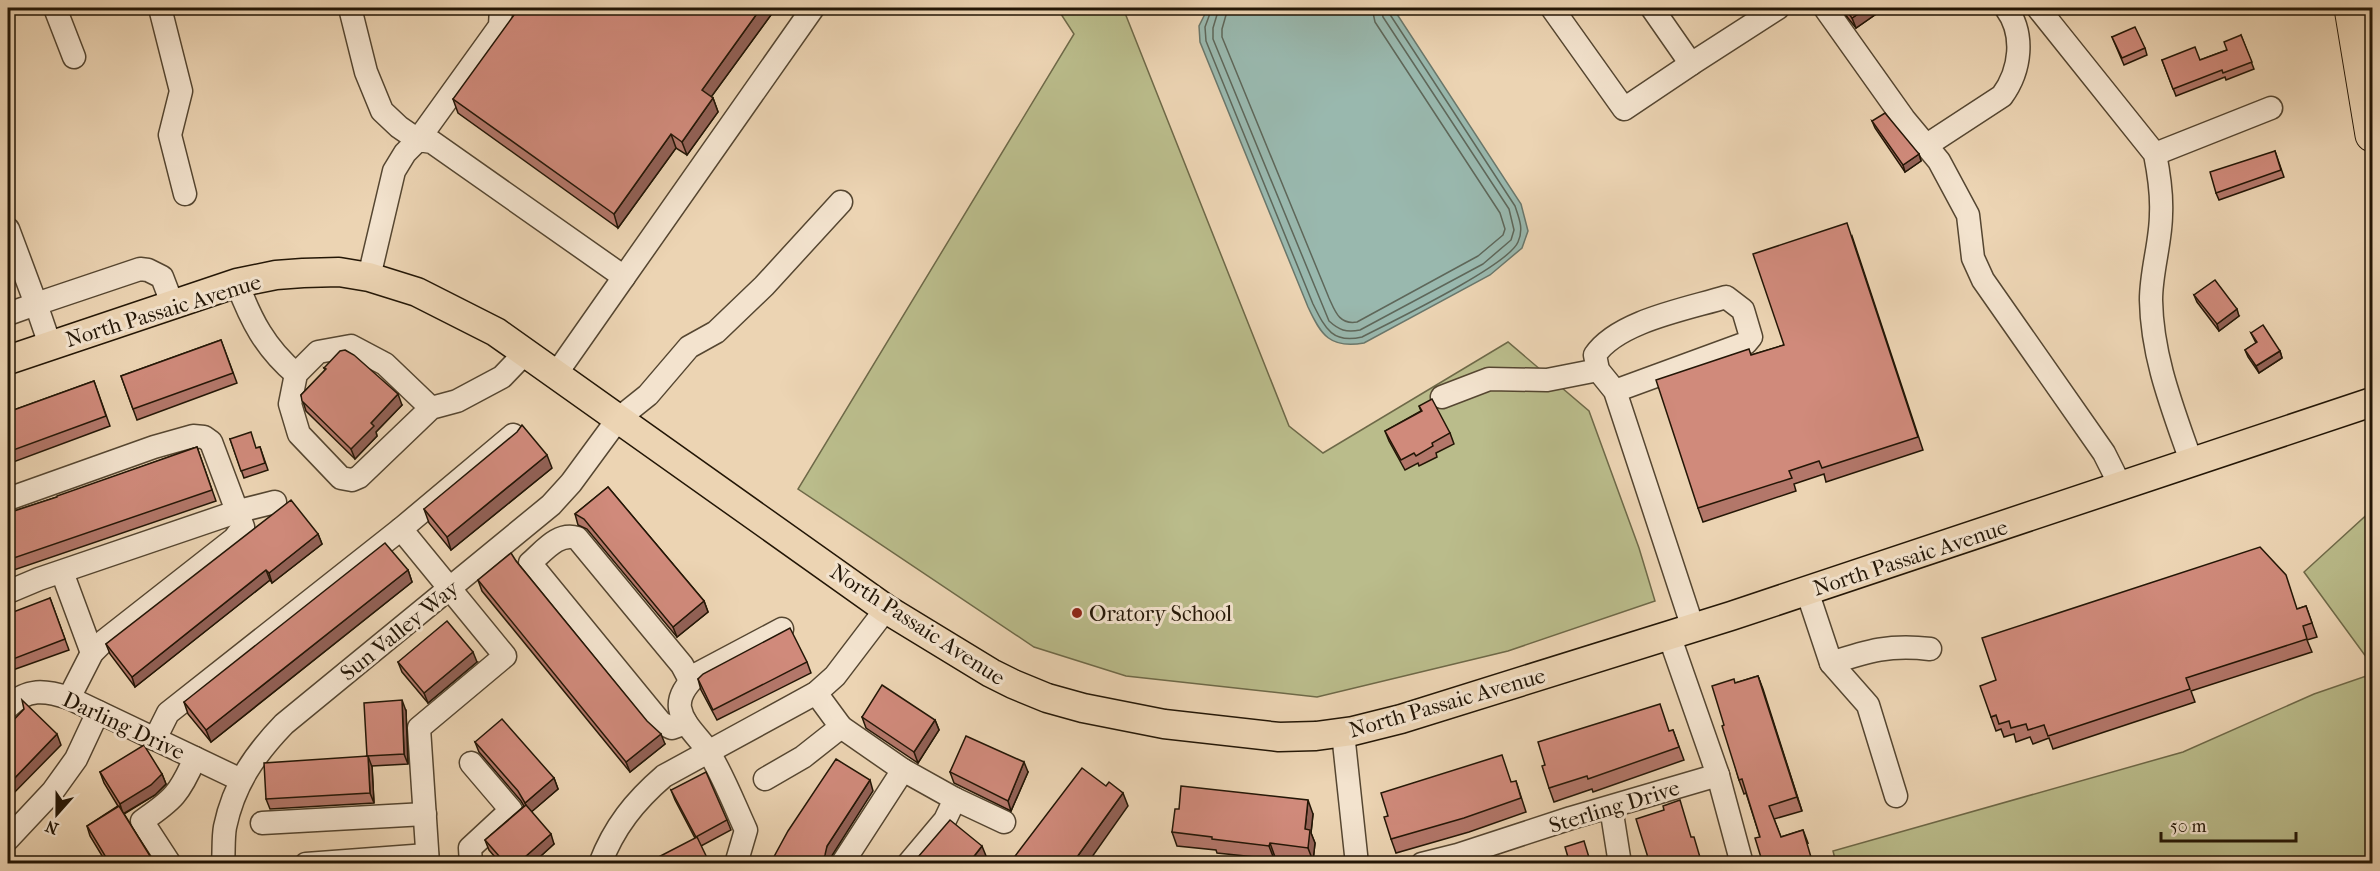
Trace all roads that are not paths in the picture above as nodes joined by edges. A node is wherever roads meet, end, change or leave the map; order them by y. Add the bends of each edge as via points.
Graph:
1 (55, 8) edge
2 (160, 8) edge
3 (350, 8) edge
4 (501, 8) edge
5 (813, 8) edge
6 (1552, 8) edge
7 (1652, 8) edge
8 (1778, 8) edge
9 (1825, 8) edge
10 (2006, 8) edge
11 (2038, 8) edge
12 (2351, 8) edge
13 (74, 57) dead end
14 (1691, 64) junction
15 (2271, 108) dead end
16 (2373, 135) edge
17 (418, 140) junction
18 (1927, 145) junction
19 (2149, 148) junction
20 (185, 194) dead end
21 (841, 202) dead end
22 (8, 229) edge
23 (369, 277) junction
24 (624, 277) junction
25 (237, 283) junction
26 (172, 303) junction
27 (36, 304) junction
28 (8, 314) edge
29 (50, 345) junction
30 (525, 352) junction
31 (8, 360) edge
32 (1598, 370) junction
33 (296, 374) junction
34 (556, 374) junction
35 (1615, 391) junction
36 (1442, 398) dead end
37 (2373, 402) edge
38 (431, 408) junction
39 (618, 419) junction
40 (513, 435) edge
41 (2192, 464) junction
42 (2121, 487) junction
43 (8, 499) edge
44 (274, 502) dead end
45 (238, 511) junction
46 (527, 527) junction
47 (401, 529) junction
48 (545, 550) junction
49 (62, 572) junction
50 (450, 589) junction
51 (1807, 591) junction
52 (8, 592) edge
53 (886, 609) junction
54 (782, 629) edge
55 (1681, 632) junction
56 (1930, 649) dead end
57 (92, 653) junction
58 (1831, 663) junction
59 (690, 680) junction
60 (816, 693) junction
61 (69, 698) junction
62 (8, 707) edge
63 (98, 712) junction
64 (686, 723) junction
65 (841, 727) junction
66 (1344, 733) junction
67 (155, 739) junction
68 (708, 751) junction
69 (195, 758) junction
70 (471, 763) dead end
71 (903, 770) junction
72 (1718, 775) junction
73 (765, 779) dead end
74 (241, 780) junction
75 (1896, 796) dead end
76 (955, 799) junction
77 (1611, 807) junction
78 (425, 814) junction
79 (1005, 822) dead end
80 (262, 823) dead end
81 (8, 839) edge
82 (428, 860) edge
83 (170, 864) edge
84 (223, 864) edge
85 (306, 864) edge
86 (471, 864) edge
87 (600, 864) edge
88 (736, 864) edge
89 (842, 864) edge
90 (908, 864) edge
91 (1357, 864) edge
92 (1422, 864) edge
93 (1620, 864) edge
94 (1742, 864) edge

1 - 13 street
2 - 20 street via 181,91 170,135
3 - 17 street via 366,72 382,111
4 - 17 street via 500,26
5 - 24 street
6 - 14 street via 1624,109
7 - 14 street
8 - 14 street
9 - 18 street
10 - 18 street via 2017,30 2019,49 2011,84 2002,96
11 - 19 street
12 - 16 highway
15 - 19 street
17 - 23 street via 394,171
17 - 24 street via 432,142
18 - 42 street via 1968,215 1973,258 1983,280 2104,453
19 - 41 street via 2159,174 2162,215 2151,297 2152,326 2161,375
21 - 39 street, Sun Valley Way via 764,286 716,332 689,347 648,395
22 - 27 street
23 - 25 main road, North Passaic Avenue via 339,272 303,273
23 - 30 main road, North Passaic Avenue via 417,292 453,309
24 - 34 street
25 - 26 main road, North Passaic Avenue
25 - 33 street via 249,314 276,357
26 - 27 street via 162,277 140,269
26 - 29 main road, North Passaic Avenue
27 - 28 street
27 - 29 street
29 - 31 main road, North Passaic Avenue
30 - 34 main road, North Passaic Avenue
30 - 38 street via 502,377 457,401
32 - 35 street
32 - 35 street via 1595,355 1602,344 1635,325 1726,297 1743,310 1751,337 1746,343
32 - 36 street via 1546,380 1489,379
33 - 38 street via 318,352 351,346 385,364
33 - 38 street via 290,404 298,434 341,478 359,477
34 - 39 main road, North Passaic Avenue
35 - 55 street
37 - 41 main road, North Passaic Avenue
39 - 46 street, Sun Valley Way via 571,483
39 - 53 main road, North Passaic Avenue
40 - 47 street
41 - 42 main road, North Passaic Avenue
42 - 51 main road, North Passaic Avenue
43 - 45 street via 193,436 211,442
44 - 45 street
45 - 49 street
45 - 57 street via 243,527 234,539
46 - 48 street
46 - 50 street, Sun Valley Way
47 - 50 street
47 - 67 street via 168,713
48 - 59 street via 560,537 577,538 682,665
48 - 64 street via 530,563 661,723 672,728
49 - 52 street
49 - 57 street
50 - 74 street, Sun Valley Way via 284,723 259,751
50 - 78 street via 505,656 419,728
51 - 55 main road, North Passaic Avenue
51 - 58 street
53 - 60 street via 835,676
53 - 66 main road, North Passaic Avenue via 991,673 1047,698 1083,708 1164,724 1279,736
54 - 59 street
55 - 66 main road, North Passaic Avenue
55 - 72 street
56 - 58 street via 1877,648
57 - 61 street
58 - 75 street via 1868,705
59 - 64 street via 681,696 680,709
60 - 65 street
60 - 68 street
61 - 62 street, Darling Drive via 48,691 30,692
61 - 63 street, Darling Drive
63 - 67 street, Darling Drive
63 - 81 street via 76,759 53,791
64 - 68 street
65 - 71 street
65 - 73 street via 803,757
66 - 91 street
67 - 69 street, Darling Drive
68 - 87 street via 664,776 643,794 623,817
68 - 88 street via 746,830
69 - 74 street, Darling Drive
69 - 83 street via 177,794 142,821
70 - 86 street via 511,810 470,848
71 - 76 street
71 - 89 street
72 - 77 street, Sterling Drive
72 - 94 street
74 - 84 street, Sun Valley Way via 225,827
76 - 79 street
76 - 90 street via 945,820
77 - 92 street, Sterling Drive
77 - 93 street
78 - 80 street
78 - 82 street
82 - 85 street

